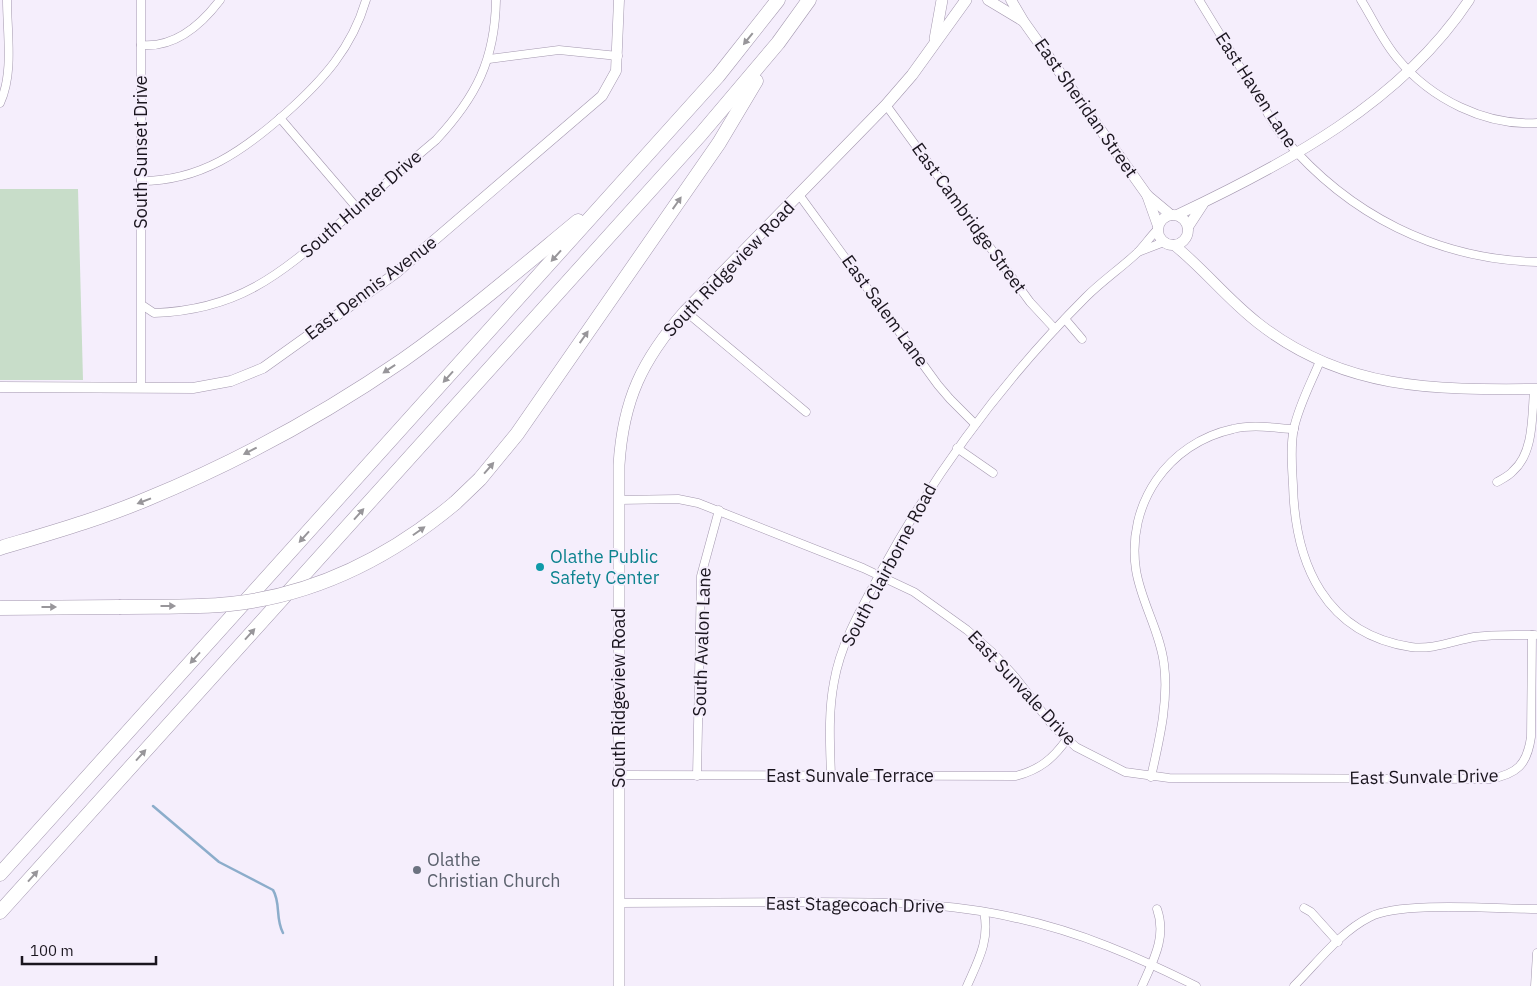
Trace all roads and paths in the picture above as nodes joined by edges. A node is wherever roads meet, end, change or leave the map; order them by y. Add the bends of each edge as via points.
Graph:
1 (7, 0) edge
2 (141, 0) edge
3 (220, 0) edge
4 (366, 0) edge
5 (496, 0) edge
6 (619, 0) edge
7 (778, 0) edge
8 (809, 0) edge
9 (942, 0) edge
10 (966, 0) edge
11 (988, 0) edge
12 (1011, 0) edge
13 (1199, 0) edge
14 (1361, 0) edge
15 (1470, 0) edge
16 (1024, 22) junction
17 (778, 43) junction
18 (141, 45) junction
19 (933, 45) junction
20 (618, 56) junction
21 (489, 59) junction
22 (1409, 71) junction
23 (0, 103) edge
24 (886, 105) junction
25 (280, 118) junction
26 (1537, 123) edge
27 (1296, 152) junction
28 (142, 181) junction
29 (612, 194) junction
30 (1147, 195) junction
31 (800, 196) junction
32 (1203, 204) junction
33 (357, 208) junction
34 (1174, 215) junction
35 (1158, 228) junction
36 (1187, 231) junction
37 (1169, 244) junction
38 (1138, 252) junction
39 (1196, 262) junction
40 (1537, 262) edge
41 (142, 305) junction
42 (685, 311) junction
43 (1065, 319) junction
44 (1055, 329) junction
45 (1082, 339) dead end
46 (1320, 361) junction
47 (0, 387) edge
48 (141, 388) junction
49 (1536, 390) edge
50 (806, 412) dead end
51 (974, 423) junction
52 (1294, 429) junction
53 (957, 448) junction
54 (993, 473) dead end
55 (1497, 482) dead end
56 (619, 500) junction
57 (719, 510) junction
58 (0, 548) edge
59 (880, 575) junction
60 (0, 608) edge
61 (1534, 635) edge
62 (1067, 739) junction
63 (619, 775) junction
64 (697, 776) junction
65 (832, 776) junction
66 (1151, 777) junction
67 (0, 874) edge
68 (619, 903) junction
69 (1304, 908) dead end
70 (1157, 909) dead end
71 (1537, 909) edge
72 (0, 912) edge
73 (984, 912) junction
74 (1338, 942) junction
75 (1537, 954) edge
76 (1152, 964) junction
77 (619, 986) edge
78 (967, 986) edge
79 (1142, 986) edge
80 (1196, 986) edge
81 (1294, 986) edge
82 (1535, 986) edge

1 - 23 street via 7,78
2 - 18 street, South Sunset Drive
3 - 18 street via 202,20 172,41 161,46
4 - 25 street via 351,40 340,58 327,75
5 - 21 street, South Hunter Drive
6 - 20 street, East Dennis Avenue
7 -> 29 highway via 718,76
8 - 17 highway
9 - 19 main road, South Ridgeview Road
10 - 19 main road, South Ridgeview Road
11 - 16 street, East Sheridan Street
12 - 16 street, East Sheridan Street
13 - 27 street, East Haven Lane via 1283,137
14 - 22 street via 1396,58
15 - 22 street
16 - 30 street, East Sheridan Street
60 -> 17 highway, bridge via 229,604 309,588 386,554 455,503 480,479 517,434 719,143
72 -> 17 highway via 695,141
18 - 28 street, South Sunset Drive
19 - 24 main road, South Ridgeview Road
20 - 21 street via 559,50
20 - 48 street, East Dennis Avenue via 609,86 592,106 396,274 281,356 245,376 213,386
21 - 33 street, South Hunter Drive via 464,106 449,125
22 - 26 street via 1432,92 1461,107 1506,121
22 - 27 street via 1343,124
24 - 31 main road, South Ridgeview Road
24 - 44 street, East Cambridge Street via 1030,302
25 - 28 street via 218,163 176,178
25 - 33 street
27 - 32 street
27 - 40 street, East Haven Lane via 1324,181 1355,205 1406,234 1477,256
28 - 41 street, South Sunset Drive
29 -> 58 highway via 412,353 284,433 189,482 146,500
29 -> 67 highway
30 - 34 street, East Sheridan Street
30 - 35 street, East Sheridan Street
31 - 42 main road, South Ridgeview Road
31 - 51 street, East Salem Lane via 938,385
32 - 34 street
32 - 36 street
33 - 41 street, South Hunter Drive via 284,271 240,296 215,305 169,313 154,313
34 - 35 street via 1161,220
34 - 36 street via 1182,218
35 - 37 street
35 - 38 street, South Clairborne Road
36 - 37 street via 1179,244
36 - 39 street
37 - 38 street, South Clairborne Road
37 - 39 street
38 - 43 street, South Clairborne Road via 1108,276
39 - 46 street via 1235,304 1259,324
41 - 48 street, South Sunset Drive
42 - 50 street
42 - 56 main road, South Ridgeview Road via 660,340 635,385 621,437
43 - 44 street, South Clairborne Road
43 - 45 street
44 - 51 street, South Clairborne Road
46 - 49 street via 1371,378 1416,387
46 - 52 street
47 - 48 street, East Dennis Avenue
49 - 55 street via 1525,452 1514,471
51 - 53 street, South Clairborne Road
52 - 61 street via 1293,496 1302,549 1318,589 1347,622 1381,640 1414,647 1491,635
52 - 66 street via 1235,428 1198,441 1166,466 1145,498 1135,536 1135,562 1159,643 1166,682
53 - 54 street
53 - 59 street, South Clairborne Road via 917,509
56 - 57 street, East Sunvale Drive via 678,499
56 - 63 main road, South Ridgeview Road
57 - 59 street, East Sunvale Drive
57 - 64 street, South Avalon Lane via 701,576
59 - 62 street, East Sunvale Drive via 914,592 967,630 1015,677
59 - 65 street, South Clairborne Road via 848,636 834,681
61 - 66 street, East Sunvale Drive via 1529,750 1524,761 1506,776 1490,779
62 - 65 street, East Sunvale Terrace via 1043,766 1016,776
62 - 66 street, East Sunvale Drive via 1106,764 1134,775
63 - 64 street, East Sunvale Terrace
63 - 68 main road, South Ridgeview Road
64 - 65 street, East Sunvale Terrace
68 - 73 street, East Stagecoach Drive via 903,903
68 - 77 main road, South Ridgeview Road
69 - 74 street via 1312,912
70 - 76 street via 1161,938
71 - 74 street via 1386,911 1369,917
73 - 76 street, East Stagecoach Drive via 1058,928
73 - 78 street via 987,927 984,949
74 - 81 street
75 - 82 street
76 - 79 street
76 - 80 street, East Stagecoach Drive

